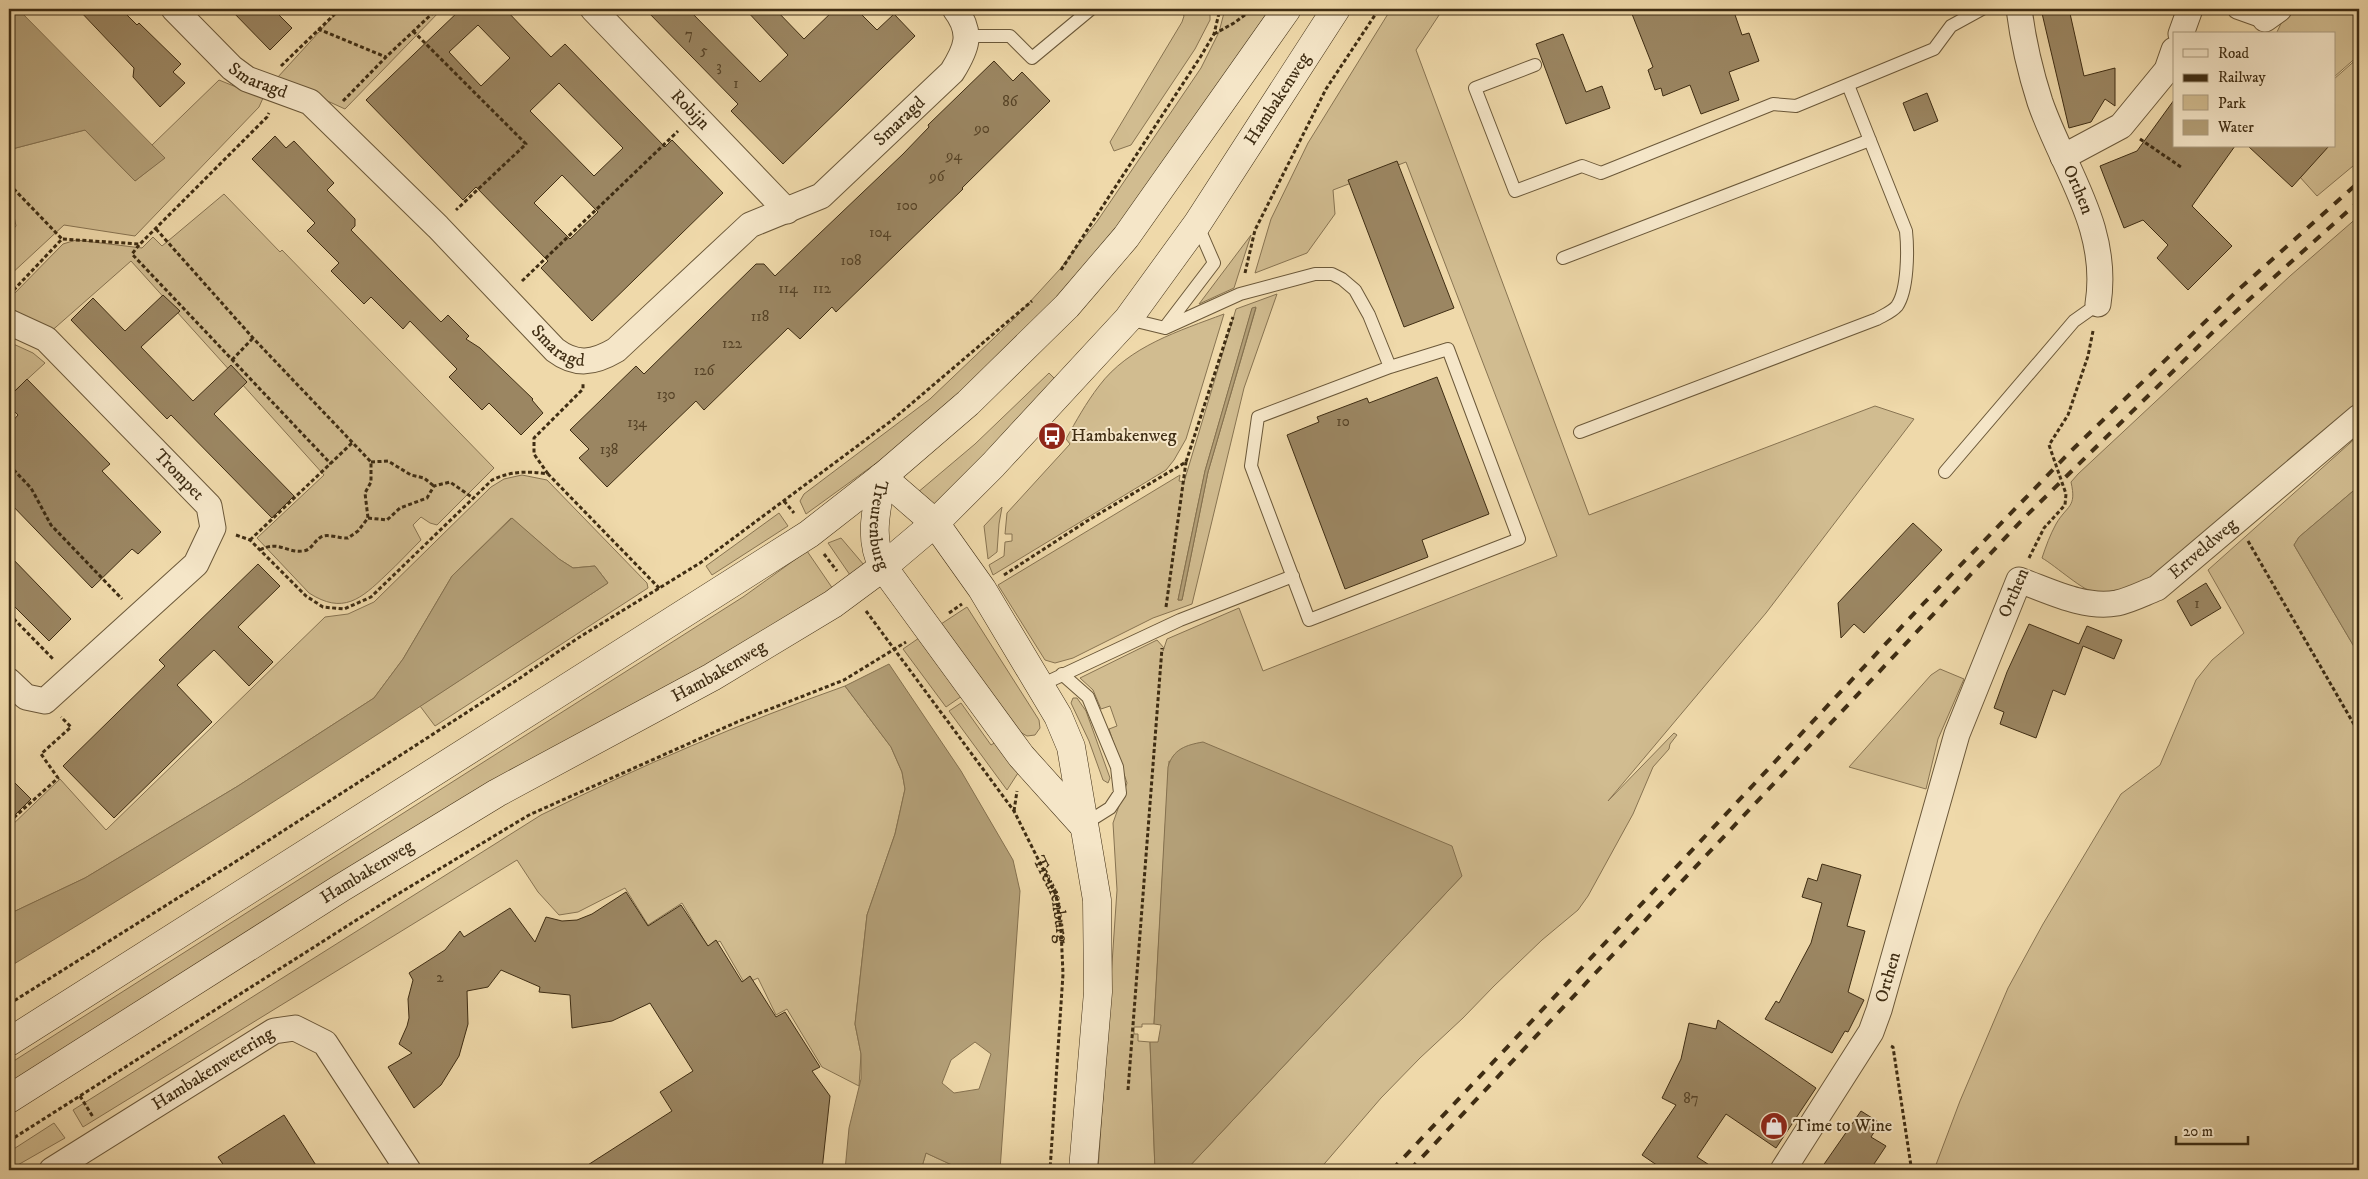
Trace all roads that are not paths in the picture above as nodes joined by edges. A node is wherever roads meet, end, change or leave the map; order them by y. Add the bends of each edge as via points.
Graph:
1 (174, 9) edge
2 (593, 9) edge
3 (955, 9) edge
4 (1092, 9) edge
5 (1287, 9) edge
6 (1336, 9) edge
7 (1982, 9) edge
8 (2019, 9) edge
9 (2190, 9) edge
10 (2237, 9) edge
11 (2272, 14) edge
12 (2182, 32) edge
13 (967, 36) junction
14 (2173, 53) edge
15 (1535, 65) dead end
16 (1848, 85) junction
17 (1870, 140) junction
18 (2063, 157) junction
19 (787, 211) junction
20 (1197, 224) junction
21 (1563, 258) dead end
22 (2098, 304) joint
23 (1128, 319) junction
24 (9, 322) edge
25 (1165, 328) junction
26 (1390, 367) junction
27 (2359, 417) edge
28 (1580, 432) dead end
29 (1945, 472) dead end
30 (882, 477) junction
31 (935, 523) junction
32 (883, 567) junction
33 (1293, 576) junction
34 (2019, 580) joint
35 (1051, 680) junction
36 (9, 681) edge
37 (1083, 825) junction
38 (9, 1042) edge
39 (9, 1099) edge
40 (52, 1170) edge
41 (408, 1170) edge
42 (1083, 1170) edge
43 (1783, 1170) edge

1 - 19 street, Smaragd via 247,79 310,102 566,359 588,361 616,350 750,225
2 - 19 street, Robijn
3 - 13 street
4 - 13 lane via 1032,58 1010,36
5 - 30 main road via 1120,244 1040,333 968,403
6 - 20 main road, Hambakenweg
7 - 16 lane via 1951,26 1934,49
8 - 18 street, Orthen via 2023,43 2040,102
9 - 12 street
10 - 11 street
13 - 19 street, Smaragd via 964,54 952,72 821,196
14 - 18 street via 2167,70 2121,126
15 - 16 lane via 1475,88 1515,191 1582,166 1601,173 1773,104 1796,106
16 - 17 lane
17 - 21 lane
17 - 28 lane via 1906,231 1908,248 1902,296 1896,306 1877,319
18 - 22 street, Orthen via 2093,224 2101,281
20 - 23 main road, Hambakenweg
20 - 25 lane via 1214,263
22 - 29 lane via 2074,321
23 - 25 lane
23 - 31 main road, Hambakenweg
24 - 36 street, Trompet via 46,339 209,506 213,528 196,564 45,701 26,697
25 - 26 lane via 1240,294 1315,274 1332,274 1355,290
26 - 33 lane via 1258,417 1251,466
26 - 33 lane via 1448,349 1519,539 1309,620
27 - 34 street, Ertveldweg via 2158,588 2118,603 2081,602
30 - 31 main road, Treurenburg
30 - 32 main road, Treurenburg via 873,533 876,553
30 - 38 main road via 809,534
31 - 32 main road, Hambakenweg
31 - 35 main road, Treurenburg
32 - 37 main road, Treurenburg via 1021,756
32 - 39 main road, Hambakenweg via 851,591 712,676 498,793 341,888
33 - 35 lane via 1180,620
34 - 43 street, Orthen via 1957,734 1871,1032
35 - 37 main road, Treurenburg via 1058,716 1071,747
35 - 37 lane via 1088,697 1117,767 1120,793 1110,808
37 - 42 main road, Treurenburg via 1097,900 1098,992
40 - 41 street, Hambakenwetering via 274,1031 295,1028 325,1043

